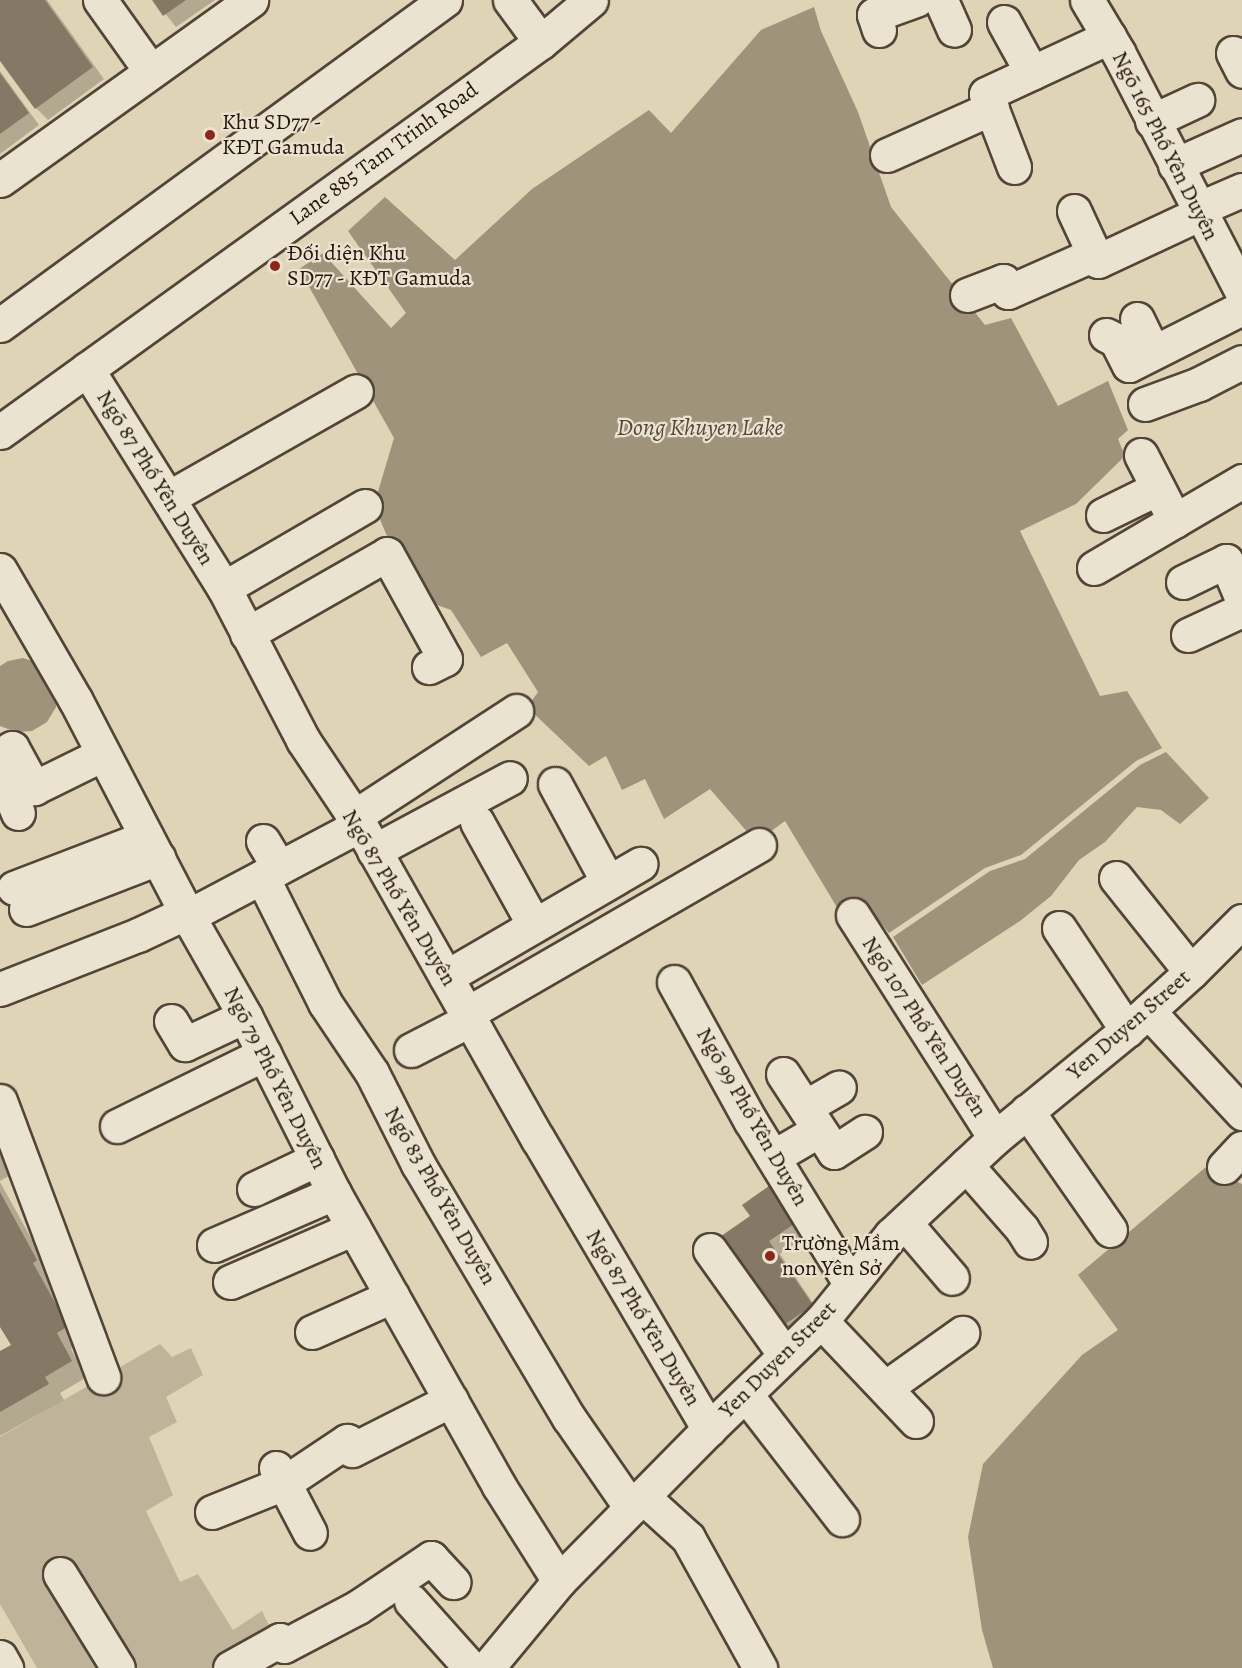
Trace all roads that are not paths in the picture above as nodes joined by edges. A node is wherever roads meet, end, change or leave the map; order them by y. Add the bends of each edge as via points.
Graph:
1 (100, 0) edge
2 (251, 0) edge
3 (445, 0) edge
4 (510, 0) edge
5 (591, 0) edge
6 (1087, 0) edge
7 (941, 7) edge
8 (1004, 22) dead end
9 (879, 30) dead end
10 (1109, 37) junction
11 (541, 42) junction
12 (150, 70) junction
13 (1032, 73) junction
14 (1197, 100) dead end
15 (992, 108) junction
16 (1152, 121) junction
17 (1242, 135) edge
18 (887, 155) dead end
19 (1175, 165) junction
20 (1014, 167) dead end
21 (0, 180) edge
22 (1242, 190) edge
23 (1074, 211) dead end
24 (1199, 211) junction
25 (1232, 248) edge
26 (1094, 255) junction
27 (1242, 292) edge
28 (967, 295) dead end
29 (1242, 308) edge
30 (1137, 320) dead end
31 (0, 325) edge
32 (1107, 335) dead end
33 (1153, 352) junction
34 (1242, 362) edge
35 (87, 369) junction
36 (356, 391) dead end
37 (1145, 404) dead end
38 (0, 432) edge
39 (1141, 455) dead end
40 (1242, 481) edge
41 (1158, 488) junction
42 (168, 498) junction
43 (365, 507) dead end
44 (1102, 515) dead end
45 (1175, 521) junction
46 (1094, 568) dead end
47 (0, 570) edge
48 (1183, 582) dead end
49 (224, 588) junction
50 (1242, 599) edge
51 (9, 607) edge
52 (247, 634) junction
53 (1188, 635) dead end
54 (429, 667) dead end
55 (516, 711) dead end
56 (103, 754) junction
57 (510, 778) dead end
58 (555, 784) dead end
59 (14, 788) edge
60 (477, 822) dead end
61 (362, 831) junction
62 (759, 845) dead end
63 (152, 847) junction
64 (268, 862) junction
65 (640, 864) dead end
66 (1116, 878) dead end
67 (608, 882) junction
68 (20, 898) dead end
69 (188, 914) junction
70 (853, 915) dead end
71 (1242, 921) edge
72 (534, 925) junction
73 (1059, 928) dead end
74 (1191, 972) junction
75 (446, 977) junction
76 (674, 982) dead end
77 (0, 989) edge
78 (245, 1016) junction
79 (470, 1016) junction
80 (171, 1020) dead end
81 (1137, 1020) junction
82 (411, 1050) dead end
83 (264, 1054) junction
84 (783, 1074) dead end
85 (839, 1088) dead end
86 (0, 1101) edge
87 (1027, 1111) junction
88 (1242, 1113) edge
89 (812, 1118) junction
90 (117, 1126) dead end
91 (865, 1132) dead end
92 (995, 1138) junction
93 (773, 1156) junction
94 (317, 1159) junction
95 (966, 1165) junction
96 (254, 1189) dead end
97 (334, 1193) junction
98 (905, 1223) junction
99 (354, 1228) junction
100 (1110, 1230) dead end
101 (1030, 1242) dead end
102 (214, 1245) dead end
103 (710, 1250) dead end
104 (952, 1278) dead end
105 (230, 1282) dead end
106 (850, 1283) junction
107 (392, 1296) junction
108 (821, 1321) junction
109 (312, 1332) dead end
110 (962, 1333) dead end
111 (786, 1355) junction
112 (103, 1377) dead end
113 (885, 1389) junction
114 (746, 1395) junction
115 (451, 1400) junction
116 (916, 1421) dead end
117 (709, 1429) junction
118 (280, 1475) junction
119 (637, 1503) junction
120 (212, 1512) dead end
121 (843, 1519) dead end
122 (310, 1533) dead end
123 (60, 1574) dead end
124 (559, 1581) junction
125 (453, 1582) dead end
126 (411, 1601) dead end
127 (0, 1658) edge
128 (6, 1668) edge
129 (118, 1668) edge
130 (230, 1668) edge
131 (471, 1668) edge
132 (487, 1668) edge
133 (760, 1668) edge

1 - 12 street
2 - 12 street
3 - 31 street
4 - 11 street
5 - 11 street, Lane 885 Tam Trinh Road
6 - 10 street, Ngõ 165 Phố Yên Duyên
7 - 9 street via 874,15
8 - 13 street
10 - 13 street
10 - 16 street, Ngõ 165 Phố Yên Duyên
11 - 35 street, Lane 885 Tam Trinh Road
12 - 21 street
13 - 15 street via 986,94
14 - 16 street
15 - 18 street
15 - 20 street
16 - 19 street, Ngõ 165 Phố Yên Duyên
17 - 19 street
19 - 24 street, Ngõ 165 Phố Yên Duyên
22 - 24 street
23 - 26 street
24 - 25 street, Ngõ 165 Phố Yên Duyên
24 - 26 street via 1098,261
25 - 27 street, Ngõ 165 Phố Yên Duyên
26 - 28 street via 1008,292 1003,281
29 - 33 street
30 - 33 street
32 - 33 street via 1116,340 1129,364
34 - 37 street via 1200,384
35 - 38 street, Lane 885 Tam Trinh Road
35 - 42 street, Ngõ 87 Phố Yên Duyên
36 - 42 street
39 - 41 street
40 - 45 street
41 - 44 street
41 - 45 street
42 - 49 street, Ngõ 87 Phố Yên Duyên
43 - 49 street
45 - 46 street
47 - 51 street, Ngõ 79 Phố Yên Duyên
48 - 50 street via 1226,561
49 - 52 street, Ngõ 87 Phố Yên Duyên
50 - 53 street
51 - 56 street, Ngõ 79 Phố Yên Duyên
52 - 54 street via 387,554 445,659
52 - 61 street, Ngõ 87 Phố Yên Duyên via 303,740
55 - 61 street
56 - 59 street
56 - 63 street, Ngõ 79 Phố Yên Duyên
57 - 61 street
58 - 67 street
60 - 72 street
61 - 64 street
61 - 75 street, Ngõ 87 Phố Yên Duyên
62 - 79 street
63 - 68 street
63 - 69 street, Ngõ 79 Phố Yên Duyên
64 - 69 street
64 - 119 street, Ngõ 83 Phố Yên Duyên via 325,1003 372,1073 418,1164 569,1418
65 - 67 street
66 - 74 street
67 - 72 street
69 - 77 street
69 - 78 street, Ngõ 79 Phố Yên Duyên
70 - 92 street, Ngõ 107 Phố Yên Duyên
71 - 74 street, Yen Duyen Street
72 - 75 street
73 - 81 street
74 - 81 street, Yen Duyen Street
75 - 79 street, Ngõ 87 Phố Yên Duyên
76 - 93 street, Ngõ 99 Phố Yên Duyên
78 - 80 street via 185,1044
78 - 83 street, Ngõ 79 Phố Yên Duyên
79 - 82 street
79 - 117 street, Ngõ 87 Phố Yên Duyên
81 - 87 street, Yen Duyen Street
81 - 88 street
83 - 90 street
83 - 94 street, Ngõ 79 Phố Yên Duyên
84 - 89 street
85 - 89 street
86 - 112 street
87 - 92 street, Yen Duyen Street
87 - 100 street
89 - 91 street via 834,1152
89 - 93 street
92 - 95 street, Yen Duyen Street
93 - 106 street, Ngõ 99 Phố Yên Duyên
94 - 96 street
94 - 97 street, Ngõ 79 Phố Yên Duyên
95 - 98 street, Yen Duyen Street
95 - 101 street
97 - 99 street, Ngõ 79 Phố Yên Duyên
97 - 102 street
98 - 104 street
98 - 106 street, Yen Duyen Street
99 - 105 street
99 - 107 street, Ngõ 79 Phố Yên Duyên
103 - 111 street
106 - 108 street, Yen Duyen Street
107 - 109 street
107 - 115 street, Ngõ 79 Phố Yên Duyên
108 - 111 street, Yen Duyen Street
108 - 113 street
110 - 113 street
111 - 114 street, Yen Duyen Street
113 - 116 street
114 - 117 street, Yen Duyen Street
114 - 121 street
115 - 118 street via 352,1450 346,1441
115 - 124 street, Ngõ 79 Phố Yên Duyên
117 - 119 street, Yen Duyen Street
118 - 120 street
118 - 122 street
119 - 124 street, Yen Duyen Street
119 - 133 street, Ngõ 83 Phố Yên Duyên via 688,1538
123 - 129 street
124 - 132 street, Yen Duyen Street
125 - 130 street via 431,1558 358,1607 284,1646 280,1640
126 - 131 street
127 - 128 street

